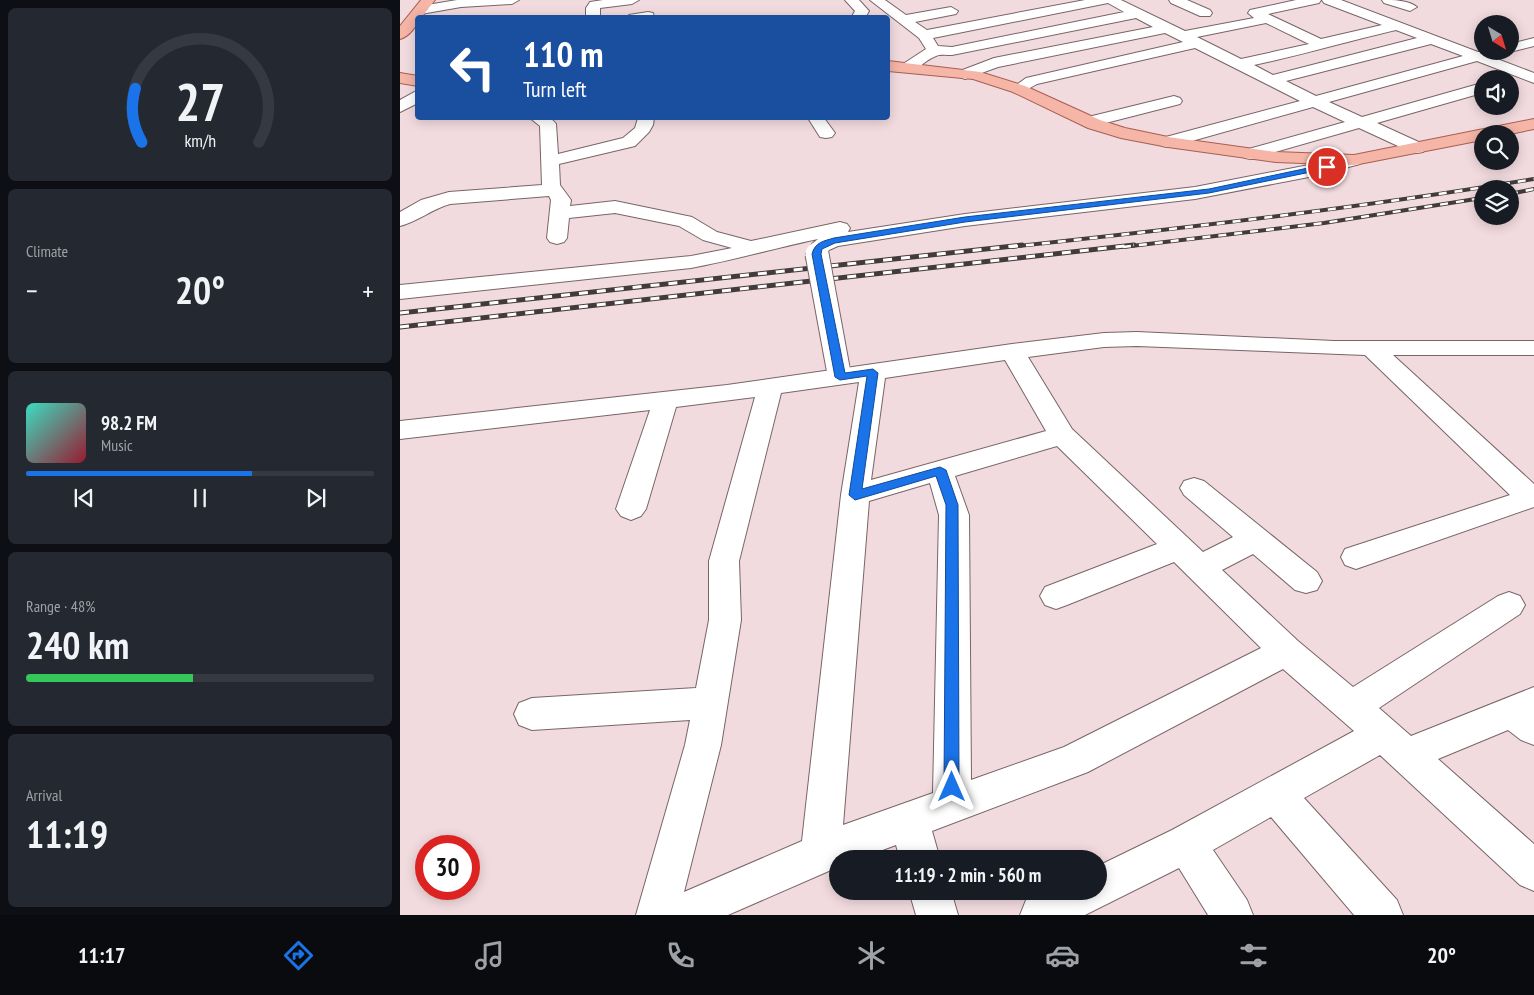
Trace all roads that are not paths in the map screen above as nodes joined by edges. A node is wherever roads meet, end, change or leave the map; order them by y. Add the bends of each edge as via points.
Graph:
1 (497, 0) edge
2 (512, 0) edge
3 (632, 0) edge
4 (852, 0) edge
5 (877, 0) edge
6 (1106, 0) edge
7 (1111, 0) edge
8 (1176, 0) edge
9 (1314, 0) edge
10 (1330, 0) edge
11 (1389, 0) edge
12 (424, 5) edge
13 (1410, 7) dead end
14 (967, 8) dead end
15 (1222, 9) dead end
16 (1138, 13) junction
17 (1204, 13) junction
18 (416, 15) edge
19 (593, 15) edge
20 (858, 15) edge
21 (415, 16) edge
22 (1267, 19) junction
23 (904, 20) junction
24 (1171, 21) junction
25 (1397, 26) junction
26 (1297, 33) junction
27 (400, 35) edge
28 (924, 35) junction
29 (1024, 36) junction
30 (1183, 36) junction
31 (1278, 37) dead end
32 (1432, 39) junction
33 (1534, 42) edge
34 (1198, 43) junction
35 (1319, 43) junction
36 (1519, 46) edge
37 (934, 50) junction
38 (1049, 52) junction
39 (1474, 55) edge
40 (1474, 57) edge
41 (1488, 60) edge
42 (1239, 64) junction
43 (890, 66) edge
44 (908, 67) junction
45 (965, 74) junction
46 (400, 78) edge
47 (1534, 78) edge
48 (415, 80) edge
49 (1272, 80) junction
50 (1019, 89) junction
51 (1474, 90) edge
52 (415, 98) edge
53 (1174, 101) dead end
54 (1315, 102) junction
55 (400, 107) edge
56 (541, 120) edge
57 (646, 120) edge
58 (817, 120) edge
59 (1090, 122) junction
60 (1361, 122) junction
61 (1534, 124) edge
62 (1519, 127) edge
63 (826, 133) dead end
64 (1474, 137) edge
65 (1168, 142) junction
66 (1416, 148) junction
67 (1251, 154) junction
68 (1354, 160) junction
69 (550, 161) junction
70 (553, 190) junction
71 (560, 213) junction
72 (922, 217) dead end
73 (400, 220) edge
74 (557, 238) dead end
75 (746, 248) junction
76 (400, 292) edge
77 (1371, 348) junction
78 (1534, 348) edge
79 (1012, 351) junction
80 (839, 372) junction
81 (873, 373) junction
82 (770, 387) junction
83 (666, 400) junction
84 (400, 430) edge
85 (1062, 435) junction
86 (940, 470) junction
87 (1194, 488) dead end
88 (855, 495) junction
89 (632, 509) dead end
90 (1256, 539) junction
91 (1189, 557) junction
92 (1356, 557) dead end
93 (1306, 581) dead end
94 (1056, 596) dead end
95 (1509, 605) dead end
96 (1286, 651) junction
97 (710, 704) junction
98 (1352, 707) junction
99 (532, 714) dead end
100 (1527, 714) edge
101 (1395, 745) junction
102 (1275, 794) junction
103 (952, 806) junction
104 (909, 822) junction
105 (1186, 844) junction
106 (917, 850) edge
107 (821, 853) junction
108 (1534, 871) edge
109 (1107, 883) edge
110 (933, 900) edge
111 (1071, 900) edge
112 (657, 915) edge
113 (680, 915) edge
114 (937, 915) edge
115 (1041, 915) edge
116 (1232, 915) edge
117 (1382, 915) edge

1 - 2 street
1 - 12 street
3 - 19 street via 595,5
4 - 20 street via 862,11
5 - 23 street
6 - 28 street
7 - 16 street
8 - 17 street
9 - 22 street via 1255,13
10 - 25 street
11 - 13 street
12 - 18 main road
14 - 23 street
15 - 17 street
16 - 24 street
16 - 29 street
17 - 24 street
21 - 27 main road
22 - 26 street
22 - 30 street
23 - 28 street
24 - 30 street
24 - 38 street
25 - 32 street
25 - 35 street
26 - 31 street
26 - 35 street
28 - 37 street
29 - 37 street via 952,51
29 - 38 street
30 - 34 street
32 - 39 street
32 - 49 street
33 - 36 street
34 - 42 street
34 - 50 street via 1032,81
35 - 42 street
37 - 44 street
38 - 45 street via 994,63
40 - 54 street
41 - 47 street
42 - 49 street
43 - 44 main road
44 - 45 main road
45 - 50 main road
46 - 48 main road
49 - 54 street
50 - 59 main road
51 - 60 street
52 - 55 street
53 - 59 street
54 - 60 street
54 - 65 street
56 - 69 street via 548,124
57 - 69 street via 645,126 629,142
58 - 63 street
59 - 65 main road via 1121,133
60 - 66 street
60 - 67 street
61 - 62 main road
64 - 66 main road
65 - 67 main road
66 - 68 main road
67 - 68 main road
68 - 80 street, bridge via 1202,192 965,220 824,243 817,254
69 - 70 street
70 - 71 street via 561,200
70 - 73 street via 449,198 428,204
71 - 74 street
71 - 75 street via 615,207 685,221 710,236 742,244
72 - 75 street via 836,229
75 - 76 street via 738,253 691,262
77 - 78 street
77 - 79 street via 1121,339
77 - 92 street via 1528,498
79 - 81 street
79 - 85 street
80 - 81 street
80 - 82 street
81 - 88 street
82 - 83 street
82 - 97 street via 724,561 726,609
83 - 84 street
83 - 89 street
85 - 86 street
85 - 91 street
86 - 88 street
86 - 103 street via 954,515
87 - 90 street
88 - 107 street
90 - 91 street
90 - 93 street
91 - 94 street
91 - 96 street
95 - 98 street
96 - 98 street
96 - 103 street via 1075,760
97 - 99 street
97 - 112 street
98 - 101 street
100 - 101 street
101 - 102 street
101 - 108 street
102 - 105 street
102 - 117 street
103 - 104 street
104 - 106 street
104 - 107 street
105 - 109 street
105 - 116 street
107 - 113 street
110 - 114 street
111 - 115 street

